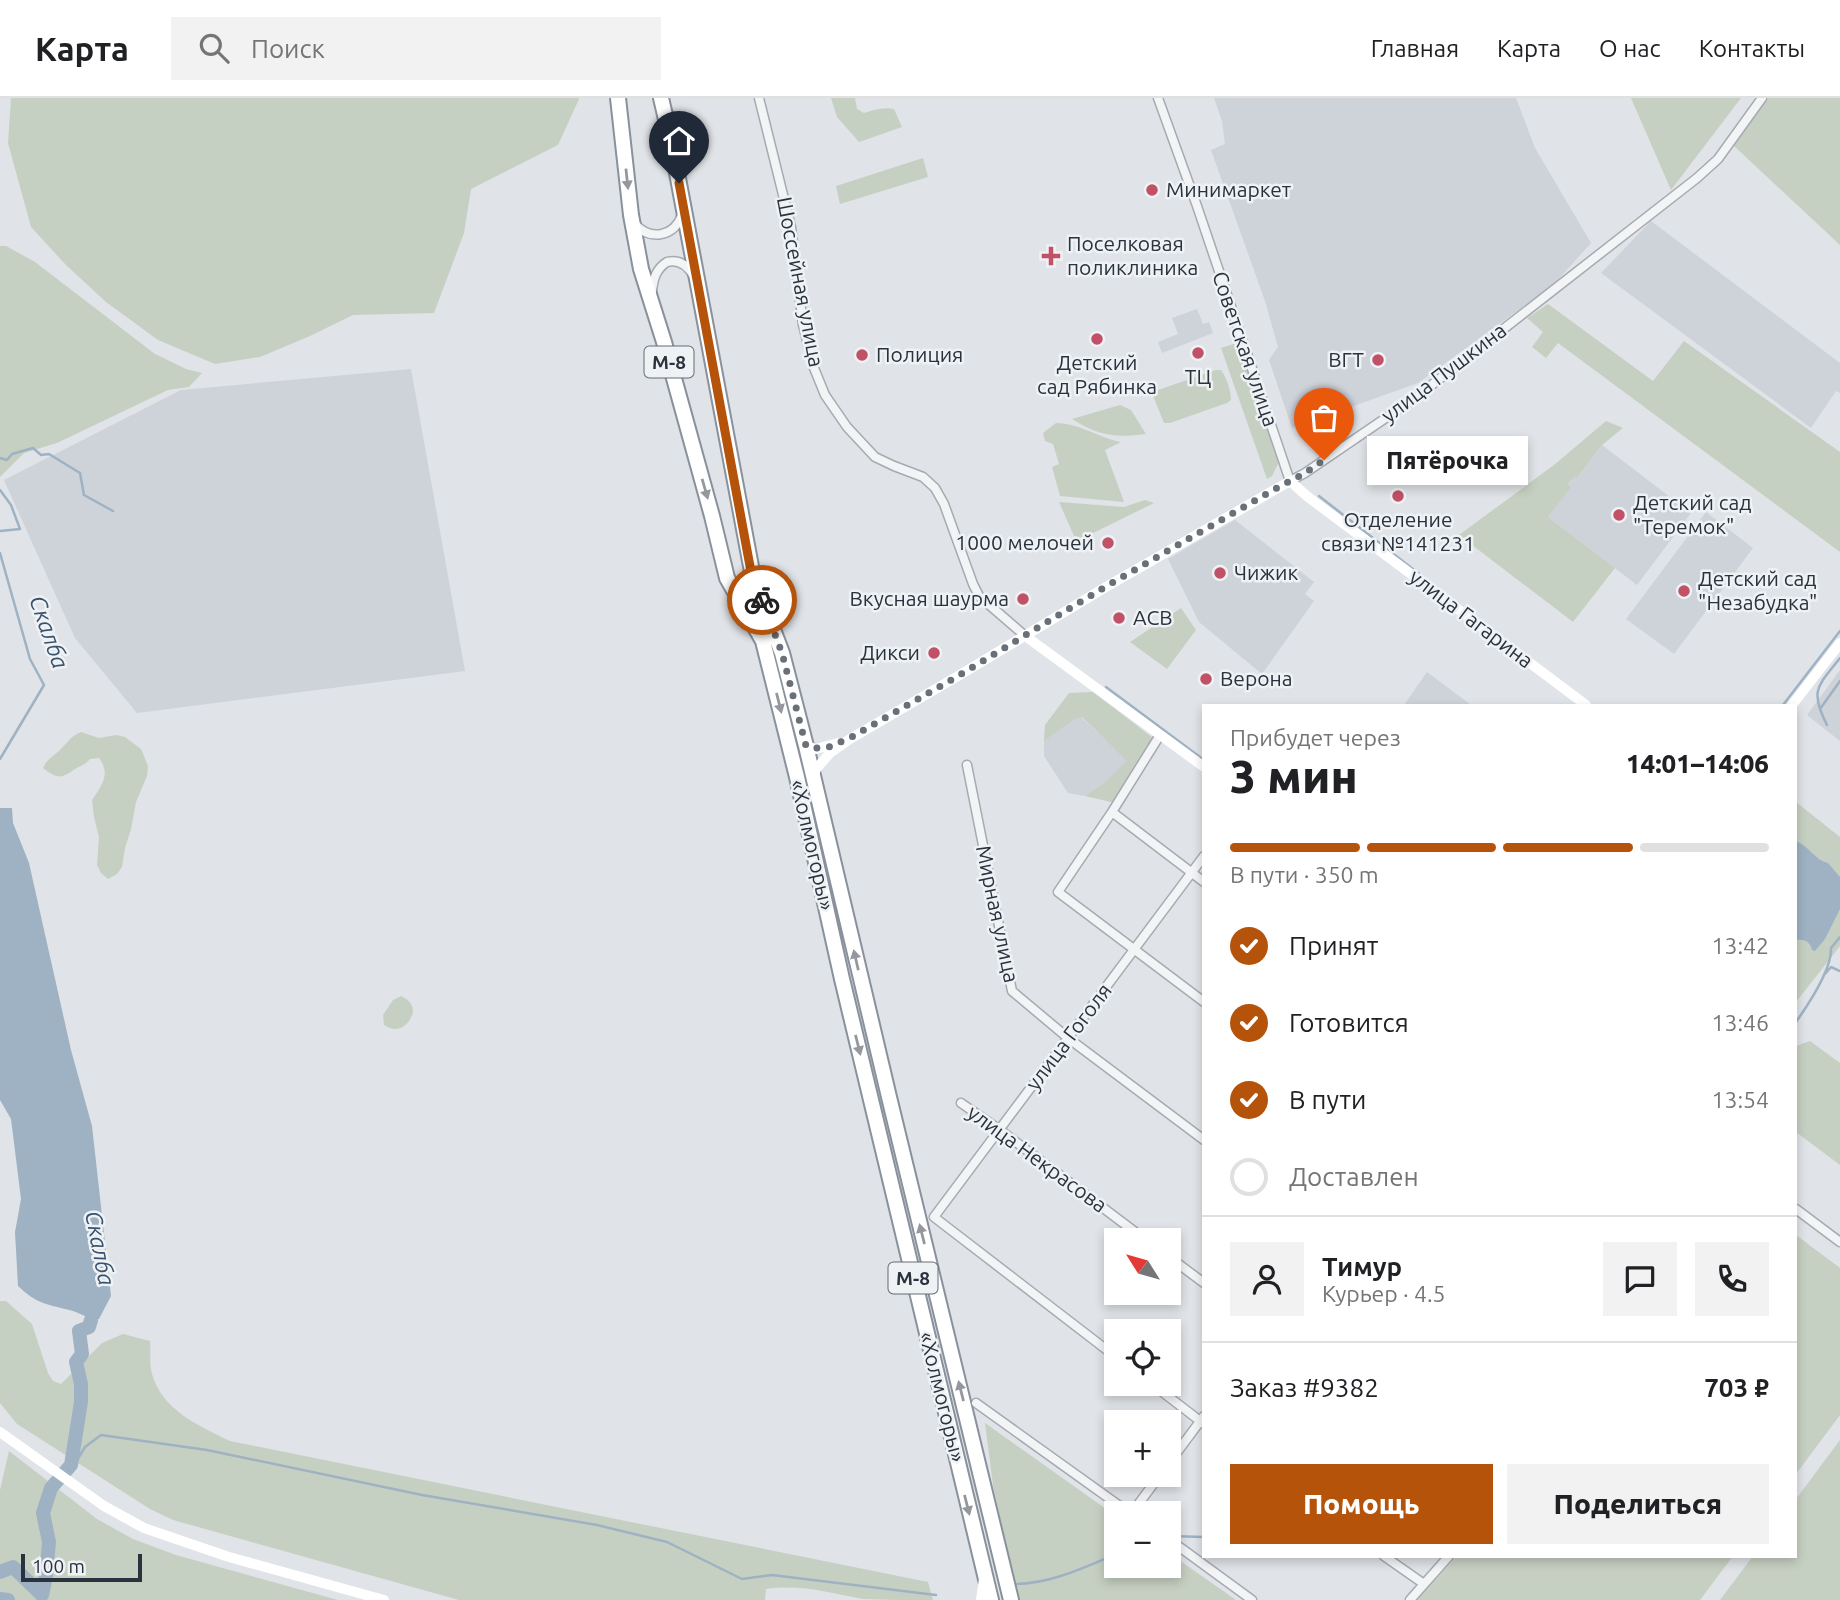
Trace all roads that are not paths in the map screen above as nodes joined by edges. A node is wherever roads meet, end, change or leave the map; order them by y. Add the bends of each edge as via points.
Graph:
1 (618, 98) edge
2 (661, 98) edge
3 (759, 98) edge
4 (1158, 98) edge
5 (1762, 98) edge
6 (683, 204) junction
7 (631, 215) junction
8 (699, 288) junction
9 (651, 301) junction
10 (1290, 481) junction
11 (1024, 635) junction
12 (1840, 643) edge
13 (1585, 704) edge
14 (1793, 704) edge
15 (1160, 735) junction
16 (850, 738) junction
17 (806, 746) junction
18 (967, 765) dead end
19 (1202, 766) edge
20 (813, 777) junction
21 (1112, 812) junction
22 (1202, 859) edge
23 (1192, 873) junction
24 (1202, 880) edge
25 (1134, 950) junction
26 (1202, 1001) edge
27 (1068, 1038) junction
28 (961, 1103) dead end
29 (1000, 1130) junction
30 (1202, 1138) edge
31 (1797, 1210) edge
32 (1130, 1228) edge
33 (1840, 1242) edge
34 (1181, 1266) edge
35 (1202, 1282) edge
36 (1104, 1348) edge
37 (1169, 1396) edge
38 (976, 1403) dead end
39 (1202, 1419) edge
40 (1202, 1421) edge
41 (0, 1432) edge
42 (1181, 1448) edge
43 (1114, 1501) edge
44 (1181, 1548) edge
45 (1387, 1558) edge
46 (1448, 1558) edge
47 (985, 1577) junction
48 (1424, 1584) junction
49 (383, 1600) edge
50 (981, 1600) edge
51 (990, 1600) edge
52 (1011, 1600) edge
53 (1252, 1600) edge
54 (1410, 1600) edge

1 -> 7 highway, «Холмогоры» / М-8
2 - 6 highway, «Холмогоры» / М-8
3 - 11 street, Шоссейная улица via 791,227 803,325 825,395 846,427 875,457 923,477 935,488 979,596
4 - 10 street, Советская улица
5 - 10 street, улица Пушкина via 1718,159 1697,178 1415,398
6 - 7 street via 680,221 662,235 645,233
6 - 8 highway, «Холмогоры» / М-8
7 - 9 highway, «Холмогоры» / М-8
8 - 9 street via 685,265 667,262 654,277
8 - 17 highway, «Холмогоры» / М-8 via 752,577 782,653
9 -> 47 highway, «Холмогоры» / М-8 via 727,578 763,641
10 - 11 street, улица Пушкина
10 - 13 street, улица Гагарина
11 - 15 street
11 - 16 street, улица Пушкина
12 - 14 street
15 - 19 street
15 - 21 street
16 - 17 street via 829,747
16 - 20 street via 830,753
17 - 20 highway, «Холмогоры» / М-8
18 - 27 street, Мирная улица via 1012,991
52 -> 20 highway, «Холмогоры» / М-8
21 - 23 street
21 - 25 street via 1058,892
22 - 23 street, улица Гоголя
23 - 24 street
23 - 25 street, улица Гоголя
25 - 26 street
25 - 27 street, улица Гоголя
27 - 29 street, улица Гоголя
27 - 30 street, Мирная улица
28 - 29 street, улица Некрасова
29 - 32 street, улица Некрасова
29 - 36 street, улица Гоголя via 934,1217
31 - 33 street
34 - 35 street
37 - 39 street
38 - 43 street
40 - 42 street
41 - 49 street via 104,1506 144,1528
44 - 53 street
45 - 48 street
46 - 48 street
47 - 50 street
47 - 51 highway, «Холмогоры» / М-8
48 - 54 street

